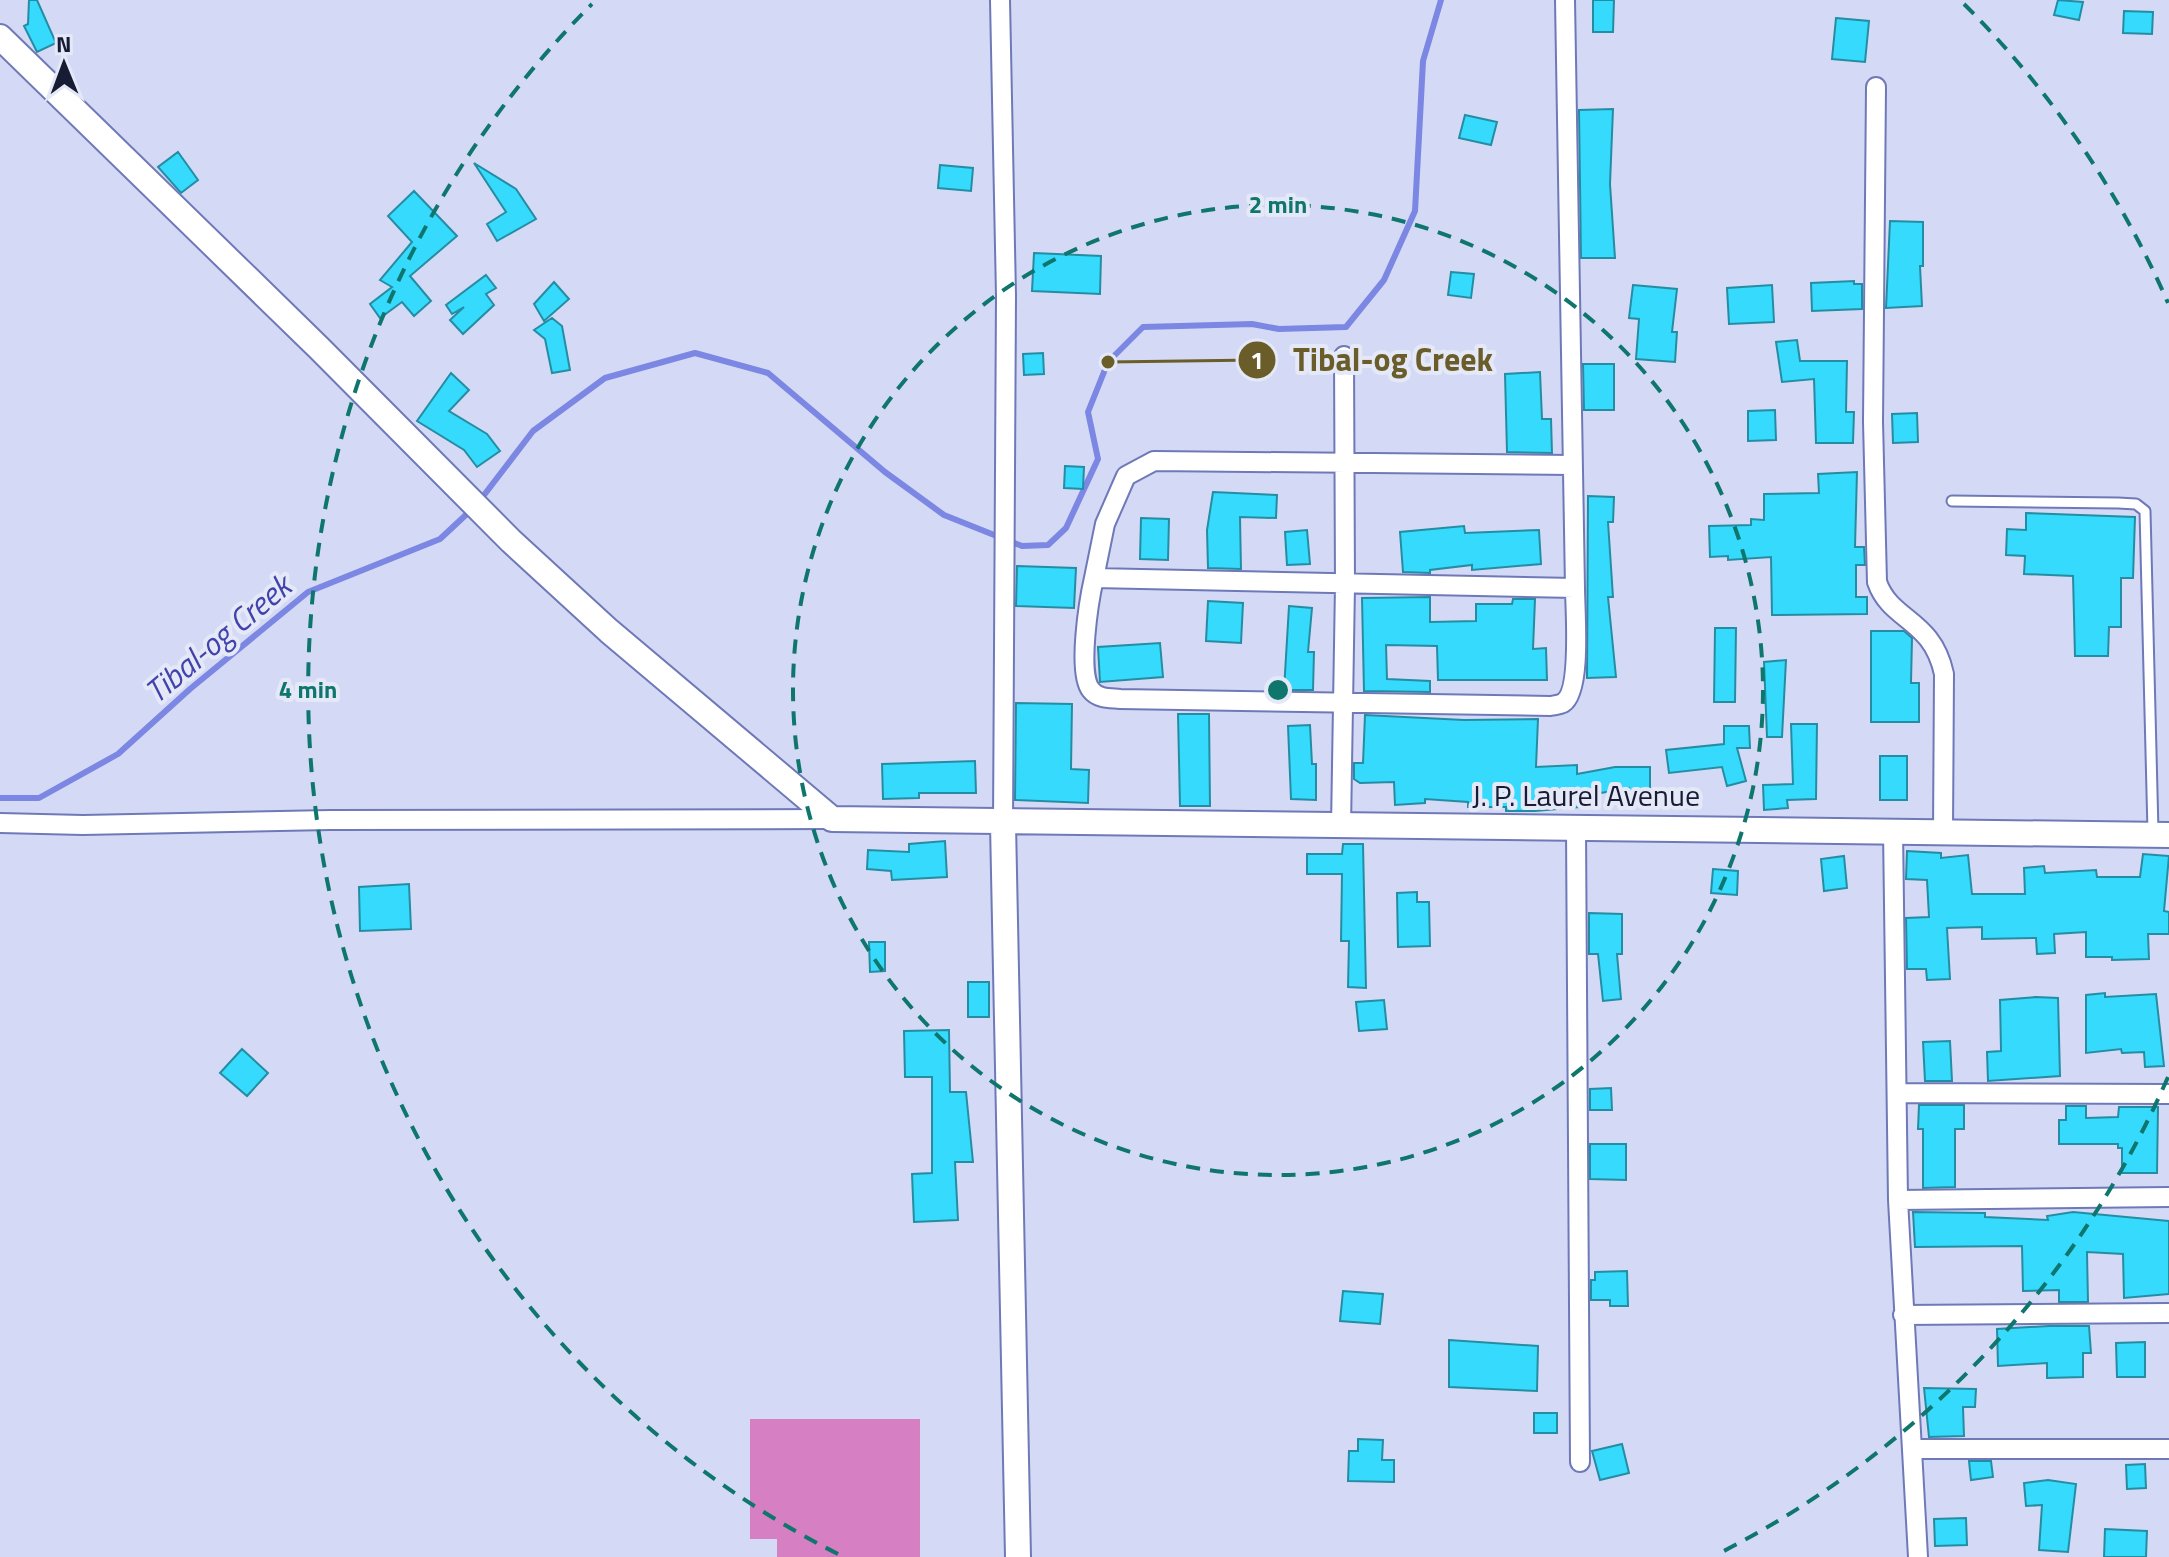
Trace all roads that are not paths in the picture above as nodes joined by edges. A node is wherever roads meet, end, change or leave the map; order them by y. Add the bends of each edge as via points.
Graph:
1 (1000, 0) edge
2 (1565, 0) edge
3 (0, 37) edge
4 (1876, 87) dead end
5 (1344, 356) dead end
6 (1345, 462) junction
7 (1572, 465) junction
8 (1952, 501) dead end
9 (1094, 578) junction
10 (1345, 585) junction
11 (1575, 588) junction
12 (1342, 700) junction
13 (832, 819) junction
14 (0, 823) edge
15 (1003, 824) junction
16 (1341, 827) junction
17 (1576, 828) junction
18 (1893, 830) junction
19 (1943, 831) junction
20 (2161, 835) edge
21 (1897, 1093) junction
22 (2169, 1094) edge
23 (2169, 1197) edge
24 (1898, 1200) junction
25 (2169, 1313) edge
26 (1903, 1315) junction
27 (1912, 1449) junction
28 (2169, 1449) edge
29 (1580, 1462) dead end
30 (1018, 1557) edge
31 (1918, 1557) edge

1 - 15 street via 1006,296
2 - 7 street
3 - 13 street via 511,541
4 - 19 street via 1877,582 1890,605 1918,625 1940,655
5 - 6 street
6 - 7 street
6 - 9 street via 1179,459 1137,467 1126,476 1105,524
6 - 10 street
7 - 11 street
8 - 20 lane via 2136,504 2145,511
9 - 10 street
9 - 12 street via 1085,677 1100,697
10 - 11 street
10 - 12 street
11 - 12 street via 1575,676 1563,703
12 - 16 street
13 - 14 street
13 - 15 street, J. P. Laurel Avenue
15 - 16 street, J. P. Laurel Avenue
15 - 30 street
16 - 17 street, J. P. Laurel Avenue
17 - 18 street, J. P. Laurel Avenue
17 - 29 street
18 - 19 street, J. P. Laurel Avenue
18 - 21 street
19 - 20 street, J. P. Laurel Avenue
21 - 22 street
21 - 24 street
23 - 24 street
24 - 26 street
25 - 26 street
26 - 27 street
27 - 28 street
27 - 31 street

